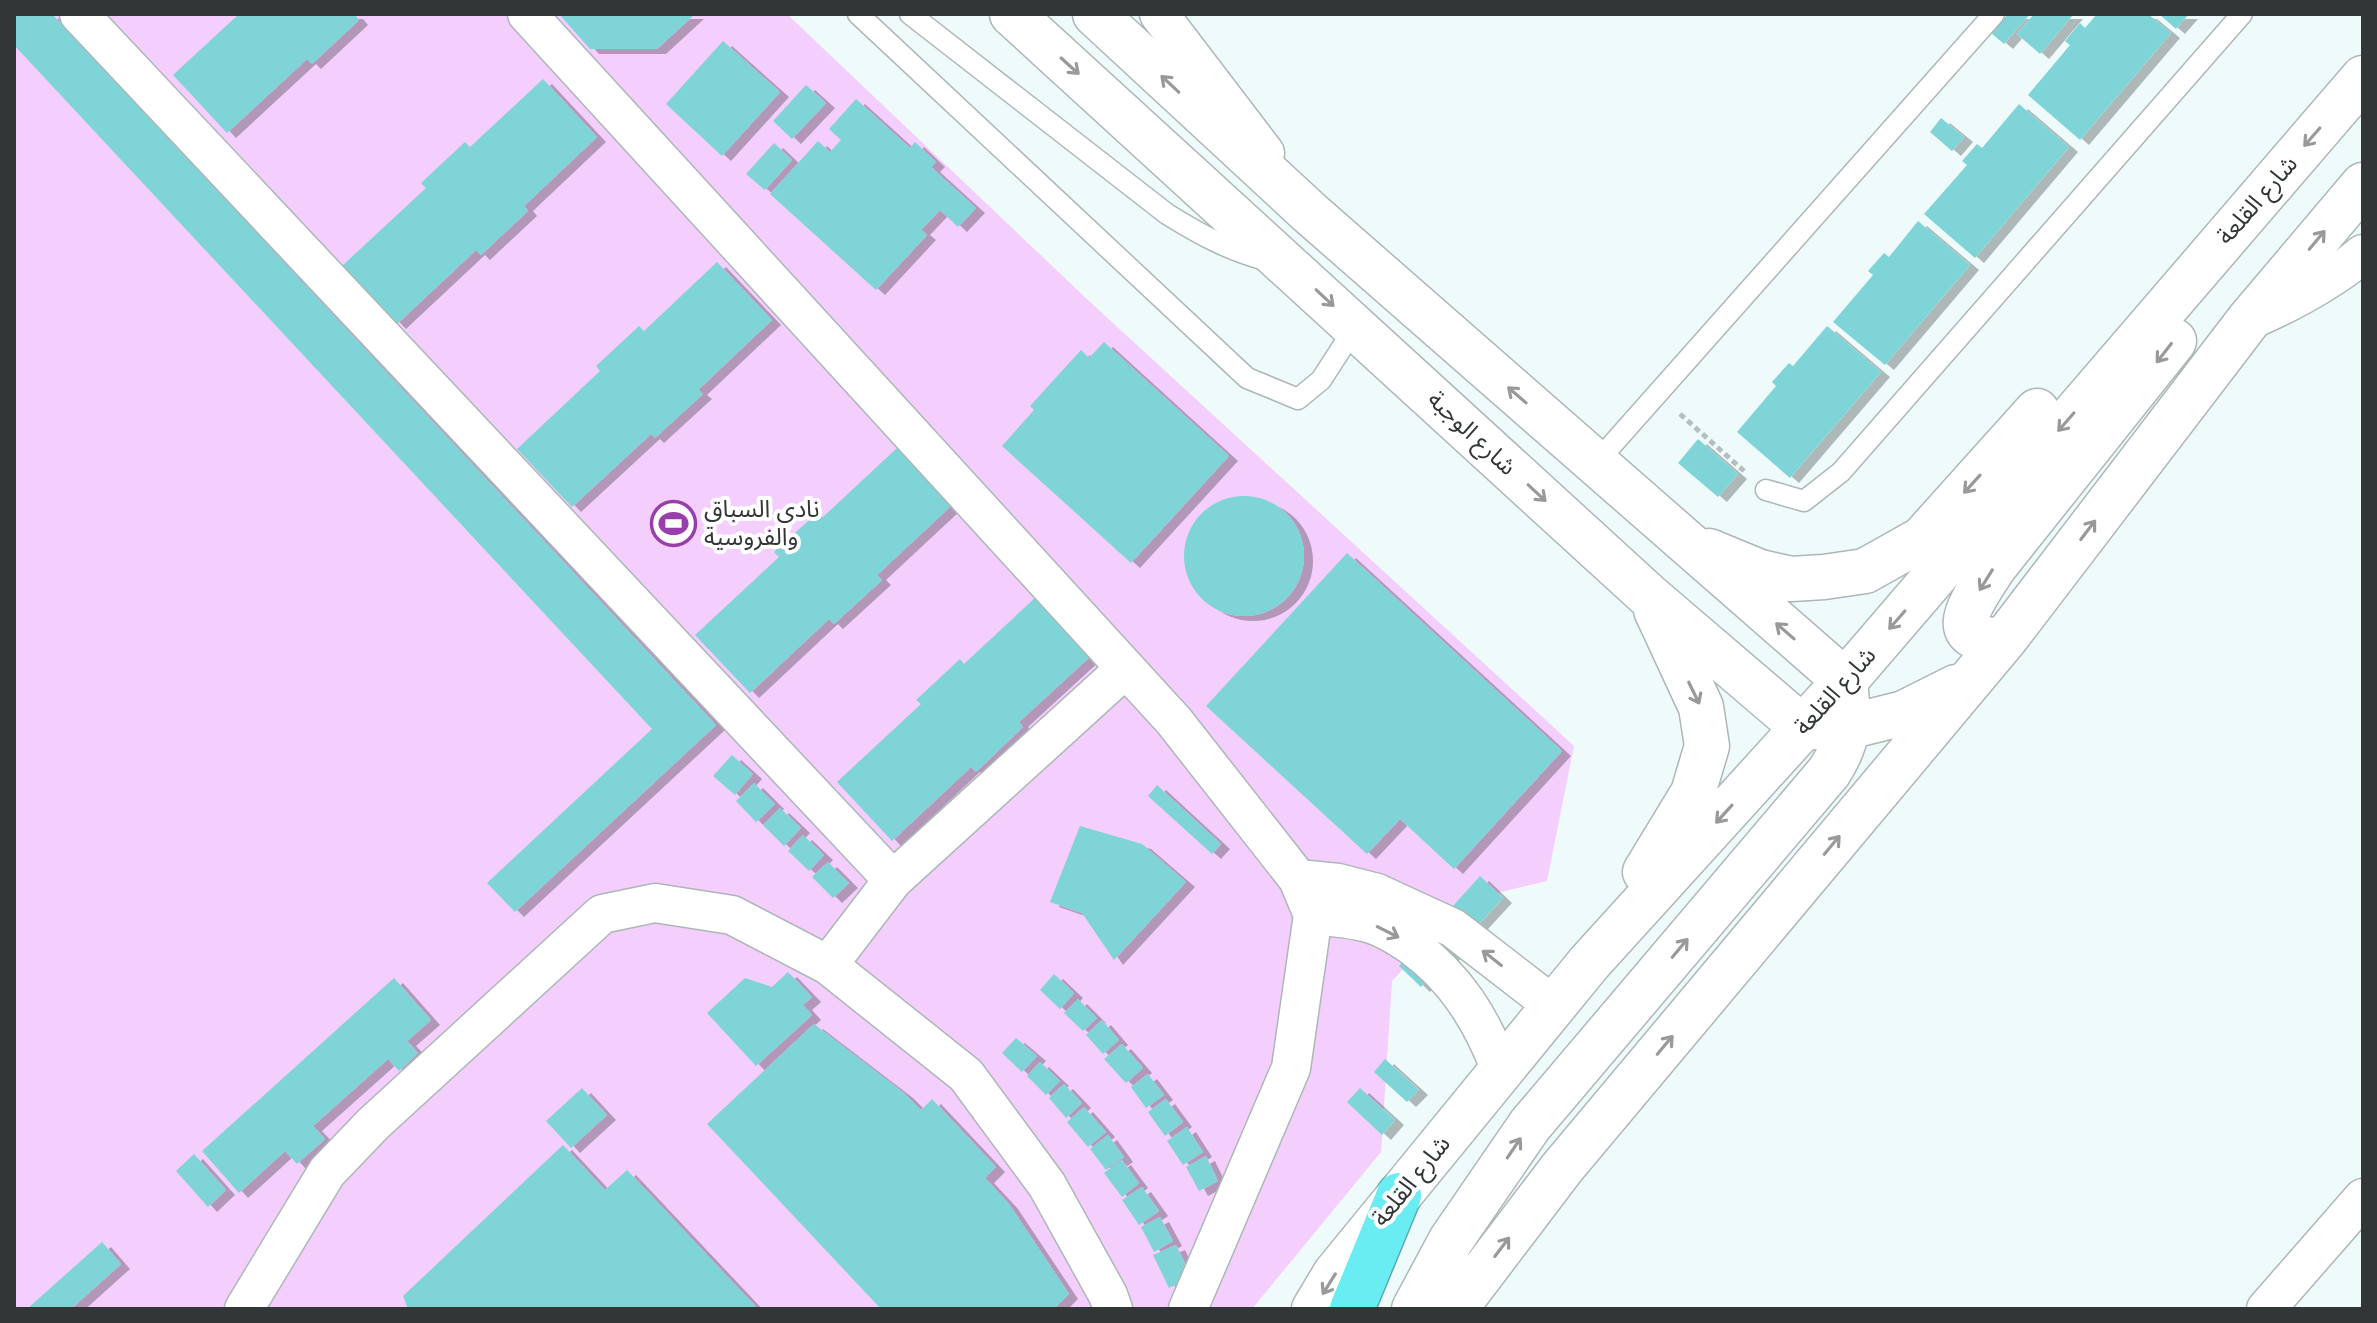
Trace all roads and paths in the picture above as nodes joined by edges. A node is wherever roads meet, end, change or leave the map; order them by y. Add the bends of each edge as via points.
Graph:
1 (79, 14) edge
2 (527, 14) edge
3 (858, 14) edge
4 (910, 14) edge
5 (1012, 14) edge
6 (1095, 14) edge
7 (1159, 14) edge
8 (1994, 14) edge
9 (2242, 14) edge
10 (2363, 78) edge
11 (2363, 185) edge
12 (1310, 213) junction
13 (2244, 214) junction
14 (2363, 254) edge
15 (1290, 265) junction
16 (2248, 321) junction
17 (1356, 326) junction
18 (1657, 394) junction
19 (1595, 464) junction
20 (1766, 490) joint
21 (1681, 539) junction
22 (1650, 597) junction
23 (2005, 639) junction
24 (1125, 669) junction
25 (1971, 679) junction
26 (1845, 681) junction
27 (1802, 727) junction
28 (1848, 727) junction
29 (1298, 879) junction
30 (893, 880) junction
31 (1313, 915) junction
32 (1589, 963) junction
33 (828, 965) junction
34 (1554, 1006) junction
35 (1501, 1071) junction
36 (1399, 1195) junction
37 (2363, 1198) edge
38 (244, 1309) edge
39 (1113, 1309) edge
40 (1188, 1309) edge
41 (1314, 1309) edge
42 (1352, 1309) edge
43 (1414, 1309) edge
44 (1455, 1309) edge
45 (2266, 1309) edge

1 - 30 street
2 - 24 street
3 - 17 lane via 1247,378 1298,399 1321,380
4 - 15 lane via 1167,214 1206,238
5 -> 15 main road, شارع الوجبة
12 -> 6 main road
7 - 12 street
8 - 18 lane
9 - 20 lane via 1841,472 1804,501
10 -> 13 main road, شارع القلعة
16 -> 11 main road
19 -> 12 main road
13 -> 21 main road via 2184,248 1922,539 1865,571 1791,579 1760,572
13 -> 23 main road via 2220,279 1994,567 1970,606 1966,623 1972,636 1981,641
13 -> 26 main road, شارع القلعة
14 - 16 street via 2326,282
15 -> 17 main road, شارع الوجبة
23 -> 16 main road
17 -> 22 main road, شارع الوجبة
18 - 19 lane
18 - 20 path
19 - 21 main road
26 -> 21 main road
22 - 27 main road, شارع الوجبة
22 -> 32 main road via 1701,707 1707,746 1693,793
23 - 25 main road
24 - 29 street via 1174,721
24 - 30 street
25 - 28 main road via 1904,713
44 -> 25 main road via 1562,1168
26 - 27 main road, شارع القلعة
26 - 28 main road
27 - 28 main road
27 -> 32 main road, شارع القلعة
43 -> 28 main road via 1451,1240 1530,1125 1829,772 1843,750
29 - 31 street
34 -> 29 street via 1453,928 1377,893
30 - 33 street
31 -> 35 street via 1369,923 1428,958 1473,1009
31 - 40 street via 1291,1068
32 - 34 main road, شارع القلعة
33 - 38 street via 732,915 655,903 602,914 327,1172
33 - 39 street via 966,1075 1047,1185
34 - 35 main road, شارع القلعة
35 - 36 main road, شارع القلعة
36 -> 41 main road, شارع القلعة via 1335,1274
36 - 42 highway
37 - 45 street

